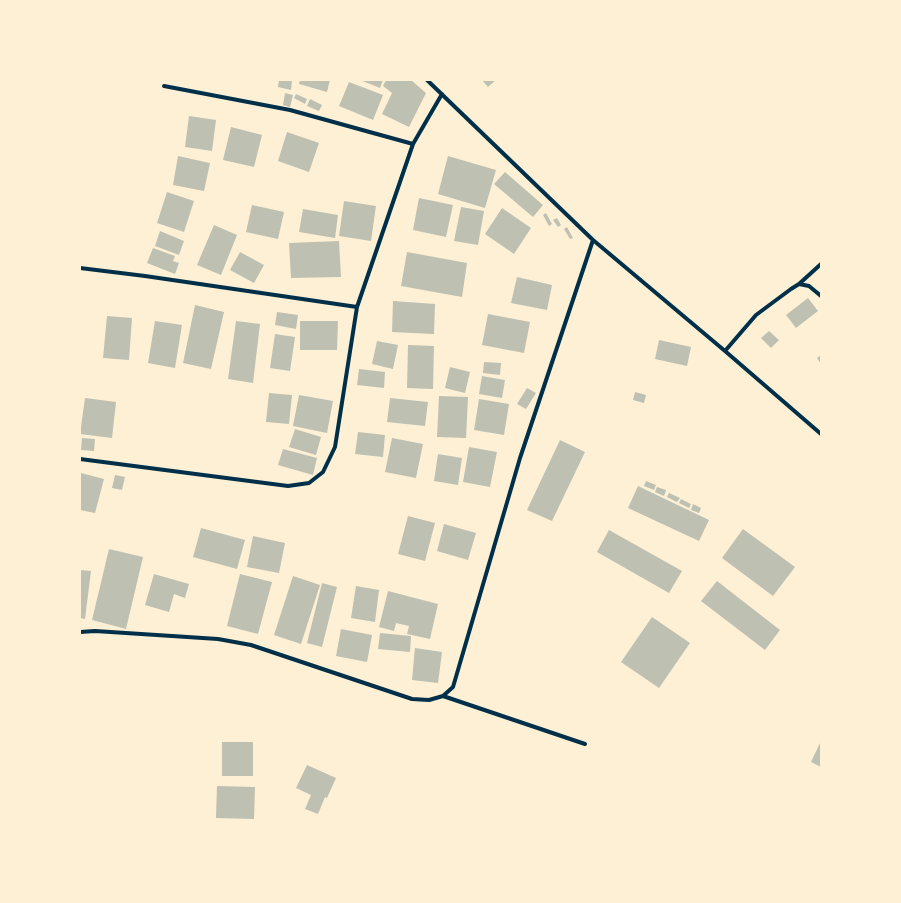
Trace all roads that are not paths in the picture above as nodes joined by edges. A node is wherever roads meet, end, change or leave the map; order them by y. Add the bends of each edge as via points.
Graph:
1 (427, 80) edge
2 (164, 86) dead end
3 (442, 94) junction
4 (413, 144) junction
5 (593, 240) junction
6 (821, 264) edge
7 (80, 268) edge
8 (799, 284) junction
9 (821, 296) edge
10 (357, 307) junction
11 (726, 351) junction
12 (821, 434) edge
13 (80, 458) edge
14 (80, 632) edge
15 (443, 696) junction
16 (585, 744) dead end

1 - 3 street
2 - 4 street via 290,110
3 - 4 street
3 - 5 street
4 - 10 street
5 - 11 street
5 - 15 street via 520,458 453,687
6 - 8 street
7 - 10 street
8 - 9 street via 809,286
8 - 11 street via 756,315
10 - 13 street via 334,448 323,472 308,483 288,486
11 - 12 street
14 - 15 street via 218,639 251,645 412,699 429,700
15 - 16 street

